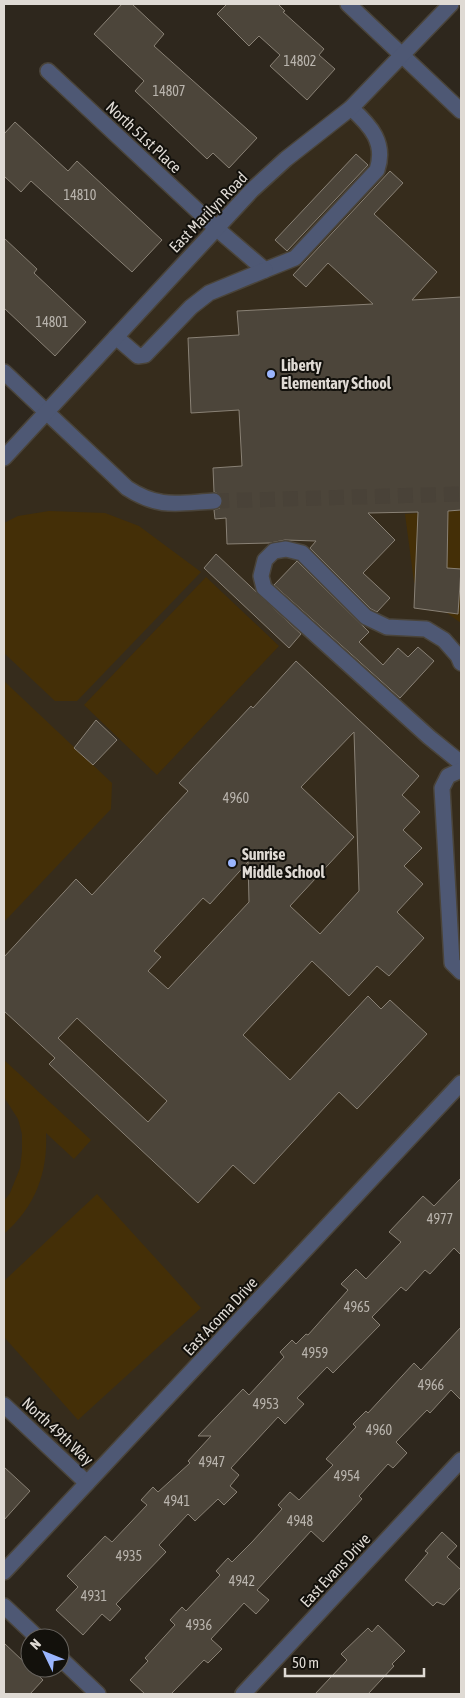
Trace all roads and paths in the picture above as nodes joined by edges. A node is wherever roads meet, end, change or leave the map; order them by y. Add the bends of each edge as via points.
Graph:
1 (348, 4) edge
2 (451, 4) edge
3 (403, 56) junction
4 (48, 71) dead end
5 (351, 108) junction
6 (461, 111) edge
7 (216, 228) junction
8 (265, 270) junction
9 (116, 337) junction
10 (4, 372) edge
11 (47, 412) junction
12 (4, 458) edge
13 (214, 501) tunnel mouth
14 (461, 663) edge
15 (461, 763) edge
16 (461, 770) edge
17 (461, 972) edge
18 (461, 1083) edge
19 (4, 1405) edge
20 (458, 1469) edge
21 (88, 1483) junction
22 (4, 1572) edge
23 (4, 1606) edge
24 (27, 1628) edge
25 (70, 1667) edge
26 (98, 1694) edge
27 (243, 1694) edge

1 - 3 street
2 - 3 street, East Marilyn Road
3 - 5 street, East Marilyn Road
3 - 6 street
4 - 7 street, North 51st Place
5 - 7 street, East Marilyn Road via 286,159
5 - 8 street via 364,119 378,141 381,156 377,170 295,258
7 - 8 street, North 51st Place
7 - 9 street, East Marilyn Road
8 - 9 street via 209,294 191,307 145,355 138,356
9 - 11 street, East Marilyn Road
10 - 11 street
11 - 12 street, East Marilyn Road
11 - 13 street via 127,488 146,500 172,504
14 - 15 street via 444,640 426,629 387,627 366,617 302,552 274,551 265,560 261,576 264,588
16 - 17 street via 448,776 442,788 452,963
18 - 21 street, East Acoma Drive
19 - 21 street, North 49th Way
20 - 27 street, East Evans Drive
21 - 22 street, East Acoma Drive
23 - 24 street
25 - 26 street

